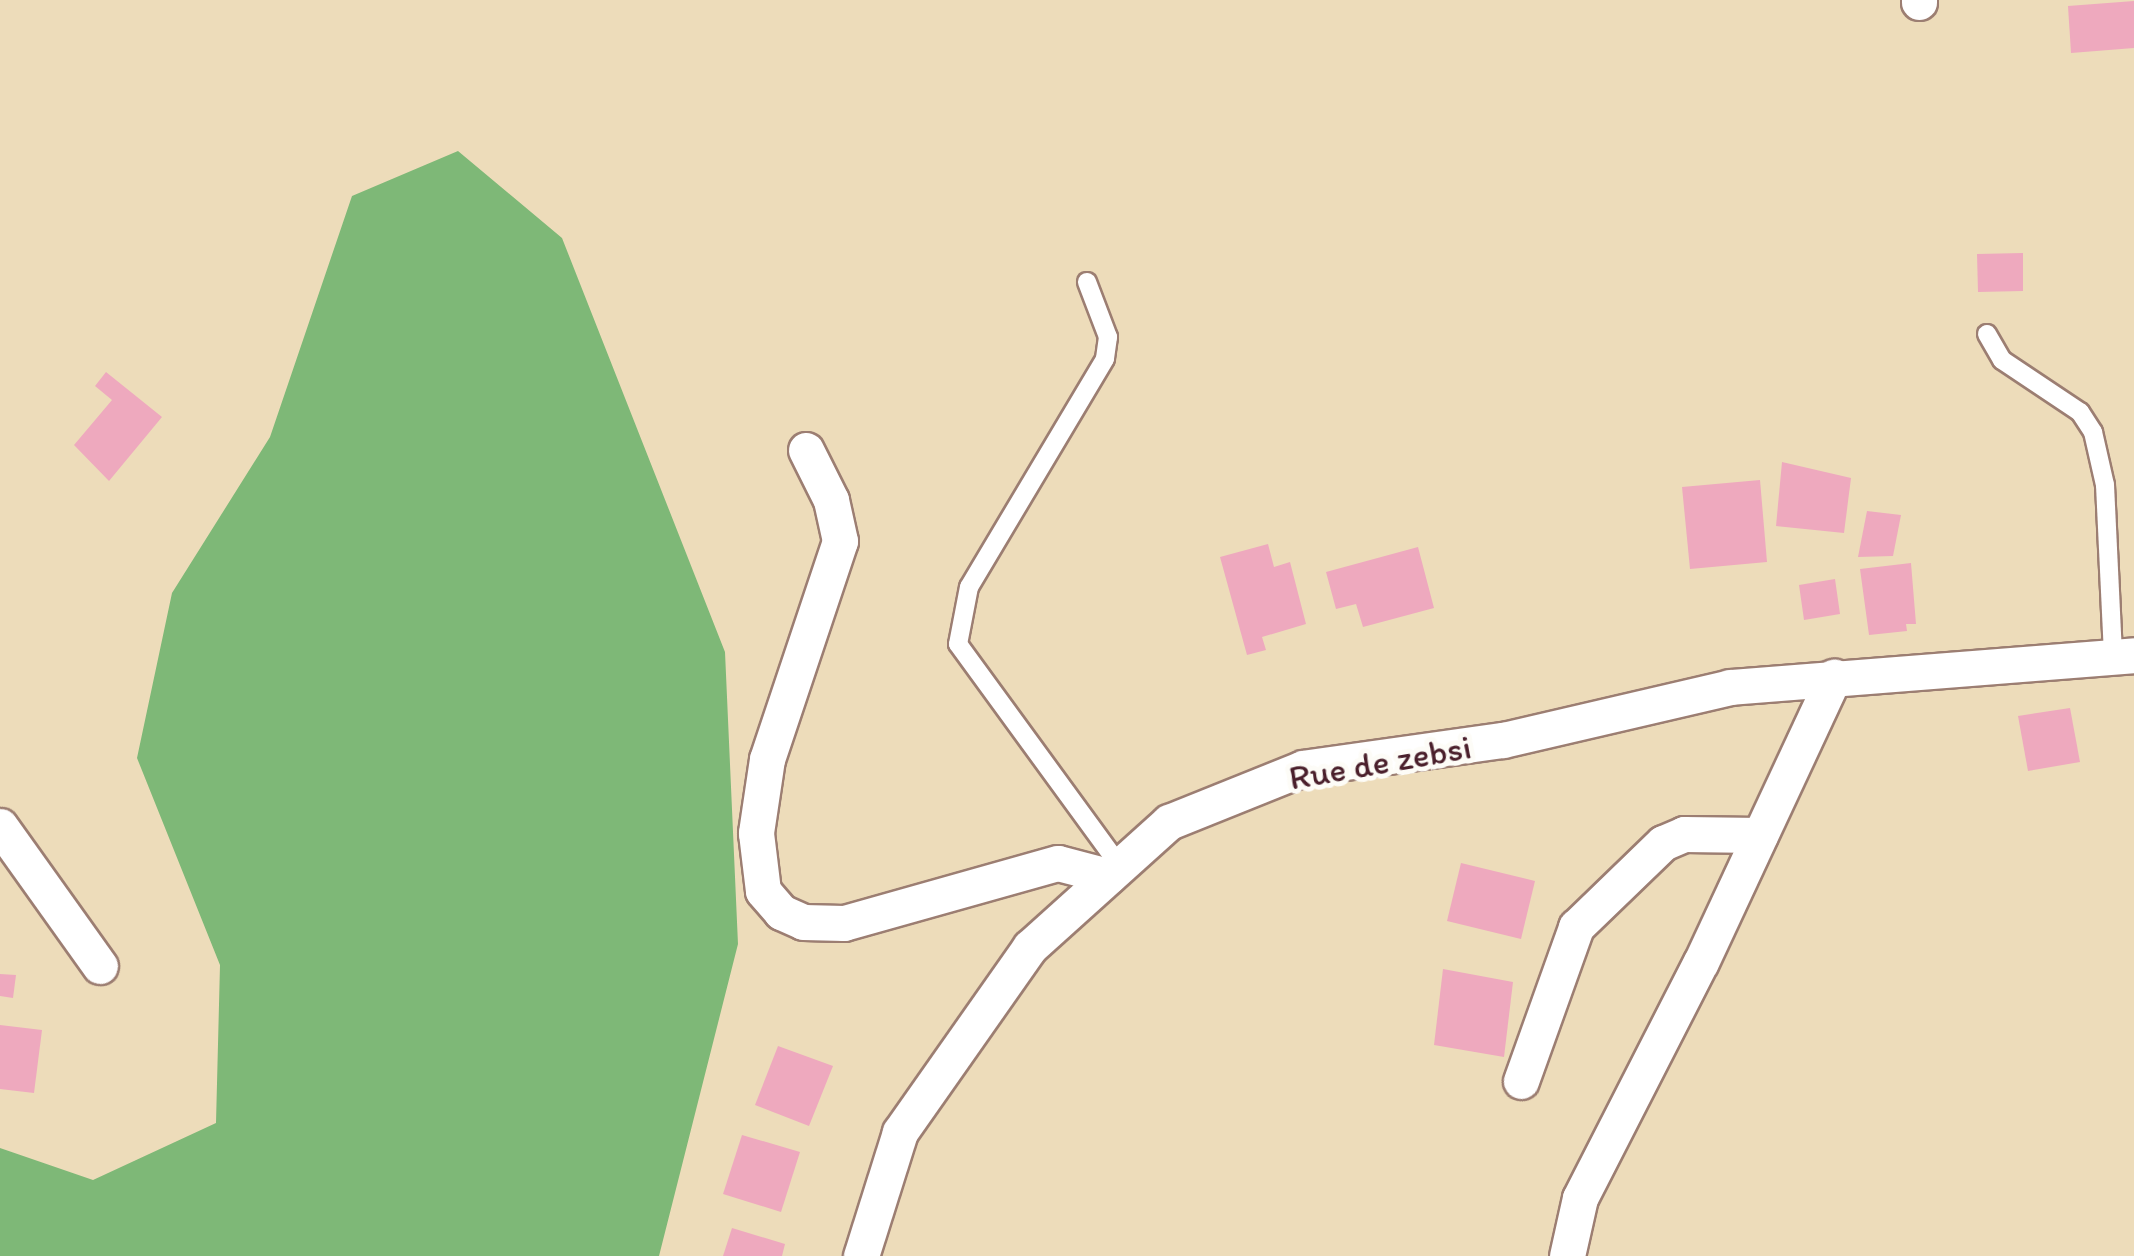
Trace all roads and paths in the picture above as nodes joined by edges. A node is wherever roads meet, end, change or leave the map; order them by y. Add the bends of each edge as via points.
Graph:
1 (1087, 282) dead end
2 (1987, 334) dead end
3 (806, 450) dead end
4 (2123, 655) edge
5 (1834, 677) junction
6 (0, 826) edge
7 (1760, 835) junction
8 (1114, 871) junction
9 (100, 966) dead end
10 (1522, 1081) dead end
11 (861, 1256) edge
12 (1567, 1256) edge

1 - 8 lane via 1108,337 1104,360 969,587 958,644
2 - 4 lane via 2002,360 2080,412 2093,432
3 - 8 street via 831,500 840,541 767,759 756,833 763,890 781,912 803,922 844,923 1058,864
4 - 5 street, Rue de zebsi
5 - 7 street
5 - 8 street, Rue de zebsi via 1730,687 1503,740 1304,768 1168,822
6 - 9 street
7 - 10 street via 1684,834 1663,843 1576,927
7 - 12 street via 1580,1198
8 - 11 street, Rue de zebsi via 1030,946 900,1132

